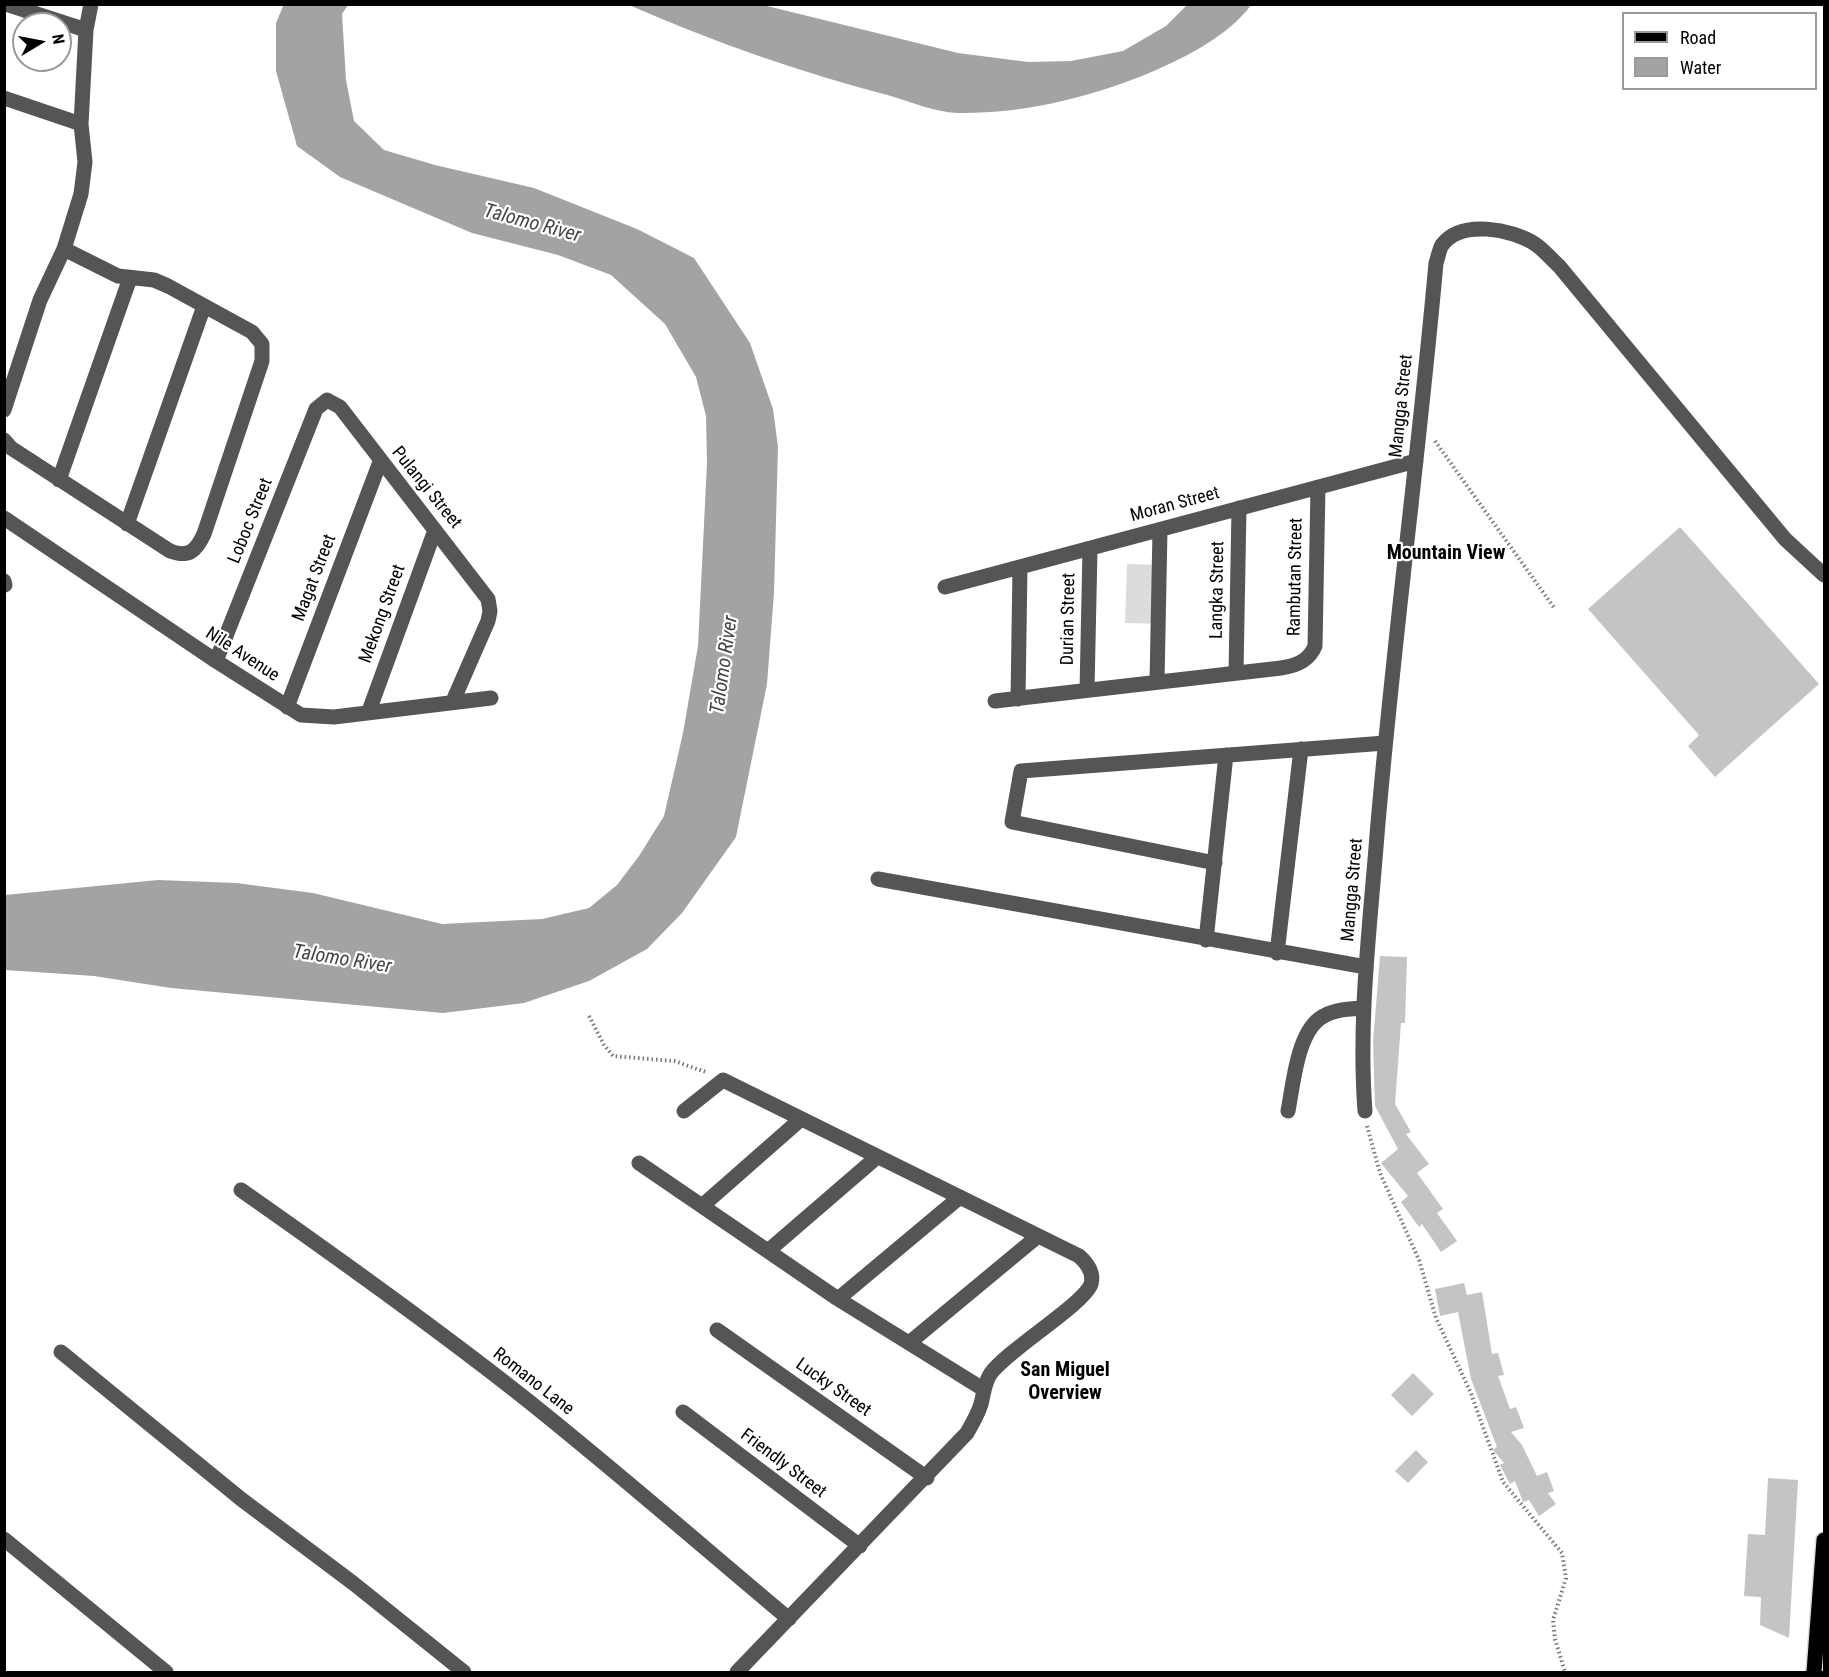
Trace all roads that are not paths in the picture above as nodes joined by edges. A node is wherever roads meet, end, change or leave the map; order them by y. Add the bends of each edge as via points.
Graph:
1 (6, 4) edge
2 (92, 4) edge
3 (86, 30) junction
4 (4, 98) edge
5 (81, 124) junction
6 (64, 249) junction
7 (130, 278) junction
8 (204, 306) junction
9 (327, 400) joint
10 (4, 410) edge
11 (4, 440) edge
12 (1416, 461) junction
13 (380, 462) junction
14 (59, 480) junction
15 (1317, 488) junction
16 (1239, 508) junction
17 (4, 518) edge
18 (127, 524) junction
19 (435, 530) junction
20 (1160, 530) junction
21 (1090, 549) junction
22 (1020, 567) junction
23 (1824, 575) edge
24 (945, 587) dead end
25 (216, 661) junction
26 (1236, 673) junction
27 (1157, 682) junction
28 (1087, 690) junction
29 (491, 698) dead end
30 (1018, 699) junction
31 (453, 701) junction
32 (995, 701) dead end
33 (287, 707) junction
34 (369, 711) junction
35 (1385, 743) junction
36 (1301, 749) junction
37 (1226, 755) junction
38 (1215, 863) junction
39 (878, 879) dead end
40 (1206, 940) junction
41 (1277, 953) junction
42 (1366, 967) junction
43 (1364, 1008) junction
44 (1365, 1110) road end
45 (684, 1111) dead end
46 (1288, 1111) dead end
47 (801, 1119) junction
48 (878, 1157) junction
49 (639, 1164) dead end
50 (242, 1190) dead end
51 (960, 1197) junction
52 (702, 1206) junction
53 (1038, 1236) junction
54 (768, 1251) junction
55 (838, 1299) junction
56 (717, 1330) dead end
57 (909, 1343) junction
58 (61, 1352) dead end
59 (983, 1389) junction
60 (683, 1412) dead end
61 (927, 1478) junction
62 (4, 1539) edge
63 (1824, 1540) edge
64 (860, 1546) junction
65 (789, 1619) junction
66 (166, 1672) edge
67 (464, 1672) edge
68 (737, 1672) edge
69 (1814, 1672) edge

1 - 3 street
2 - 3 street
3 - 5 street
4 - 5 street
5 - 6 street via 84,173 76,217
6 - 7 street via 104,270
6 - 10 street via 40,300
7 - 8 street via 161,283
7 - 14 street
8 - 18 street
8 - 18 street via 252,332 263,352 204,534 194,551 178,555
9 - 13 street, Pulangi Street via 339,407
9 - 25 street, Loboc Street via 316,409
11 - 14 street
12 - 15 street, Moran Street
12 - 23 street, Mangga Street via 1436,263 1442,245 1470,230 1506,231 1536,244 1558,266 1785,539
12 - 35 street, Mangga Street
13 - 19 street, Pulangi Street
13 - 33 street, Magat Street
14 - 18 street
15 - 16 street, Moran Street
15 - 26 street, Rambutan Street via 1315,646 1303,662 1289,667
16 - 20 street, Moran Street
16 - 26 street, Langka Street
17 - 25 street, Nile Avenue
19 - 31 street, Pulangi Street via 484,591 490,605 488,621
19 - 34 street, Mekong Street
20 - 21 street, Moran Street
20 - 27 street
21 - 22 street, Moran Street
21 - 28 street, Durian Street
22 - 24 street, Moran Street
22 - 30 street
25 - 33 street, Nile Avenue
26 - 27 street
27 - 28 street
28 - 30 street
29 - 31 street, Nile Avenue
30 - 32 street
31 - 34 street, Nile Avenue
33 - 34 street, Nile Avenue via 301,715 317,717
35 - 36 street
35 - 42 street, Mangga Street
36 - 37 street
36 - 41 street
37 - 38 street
37 - 38 street via 1021,771 1012,822
38 - 40 street
39 - 40 street
40 - 41 street
41 - 42 street
42 - 43 street, Mangga Street
43 - 44 street, Mangga Street
43 - 46 street via 1331,1012 1318,1019 1299,1054
45 - 47 street via 723,1080
47 - 48 street
47 - 52 street
48 - 51 street
48 - 54 street
49 - 52 street
50 - 65 street, Romano Lane via 525,1399
51 - 53 street
51 - 55 street
52 - 54 street
53 - 57 street
53 - 59 street via 1087,1263 1092,1282 1082,1297 998,1365
54 - 55 street
55 - 57 street
56 - 61 street, Lucky Street
57 - 59 street
58 - 67 street via 232,1492 353,1582
59 - 61 street via 981,1405 967,1434
60 - 64 street, Friendly Street
61 - 64 street
62 - 66 street
63 - 69 main road
64 - 65 street
65 - 68 street

